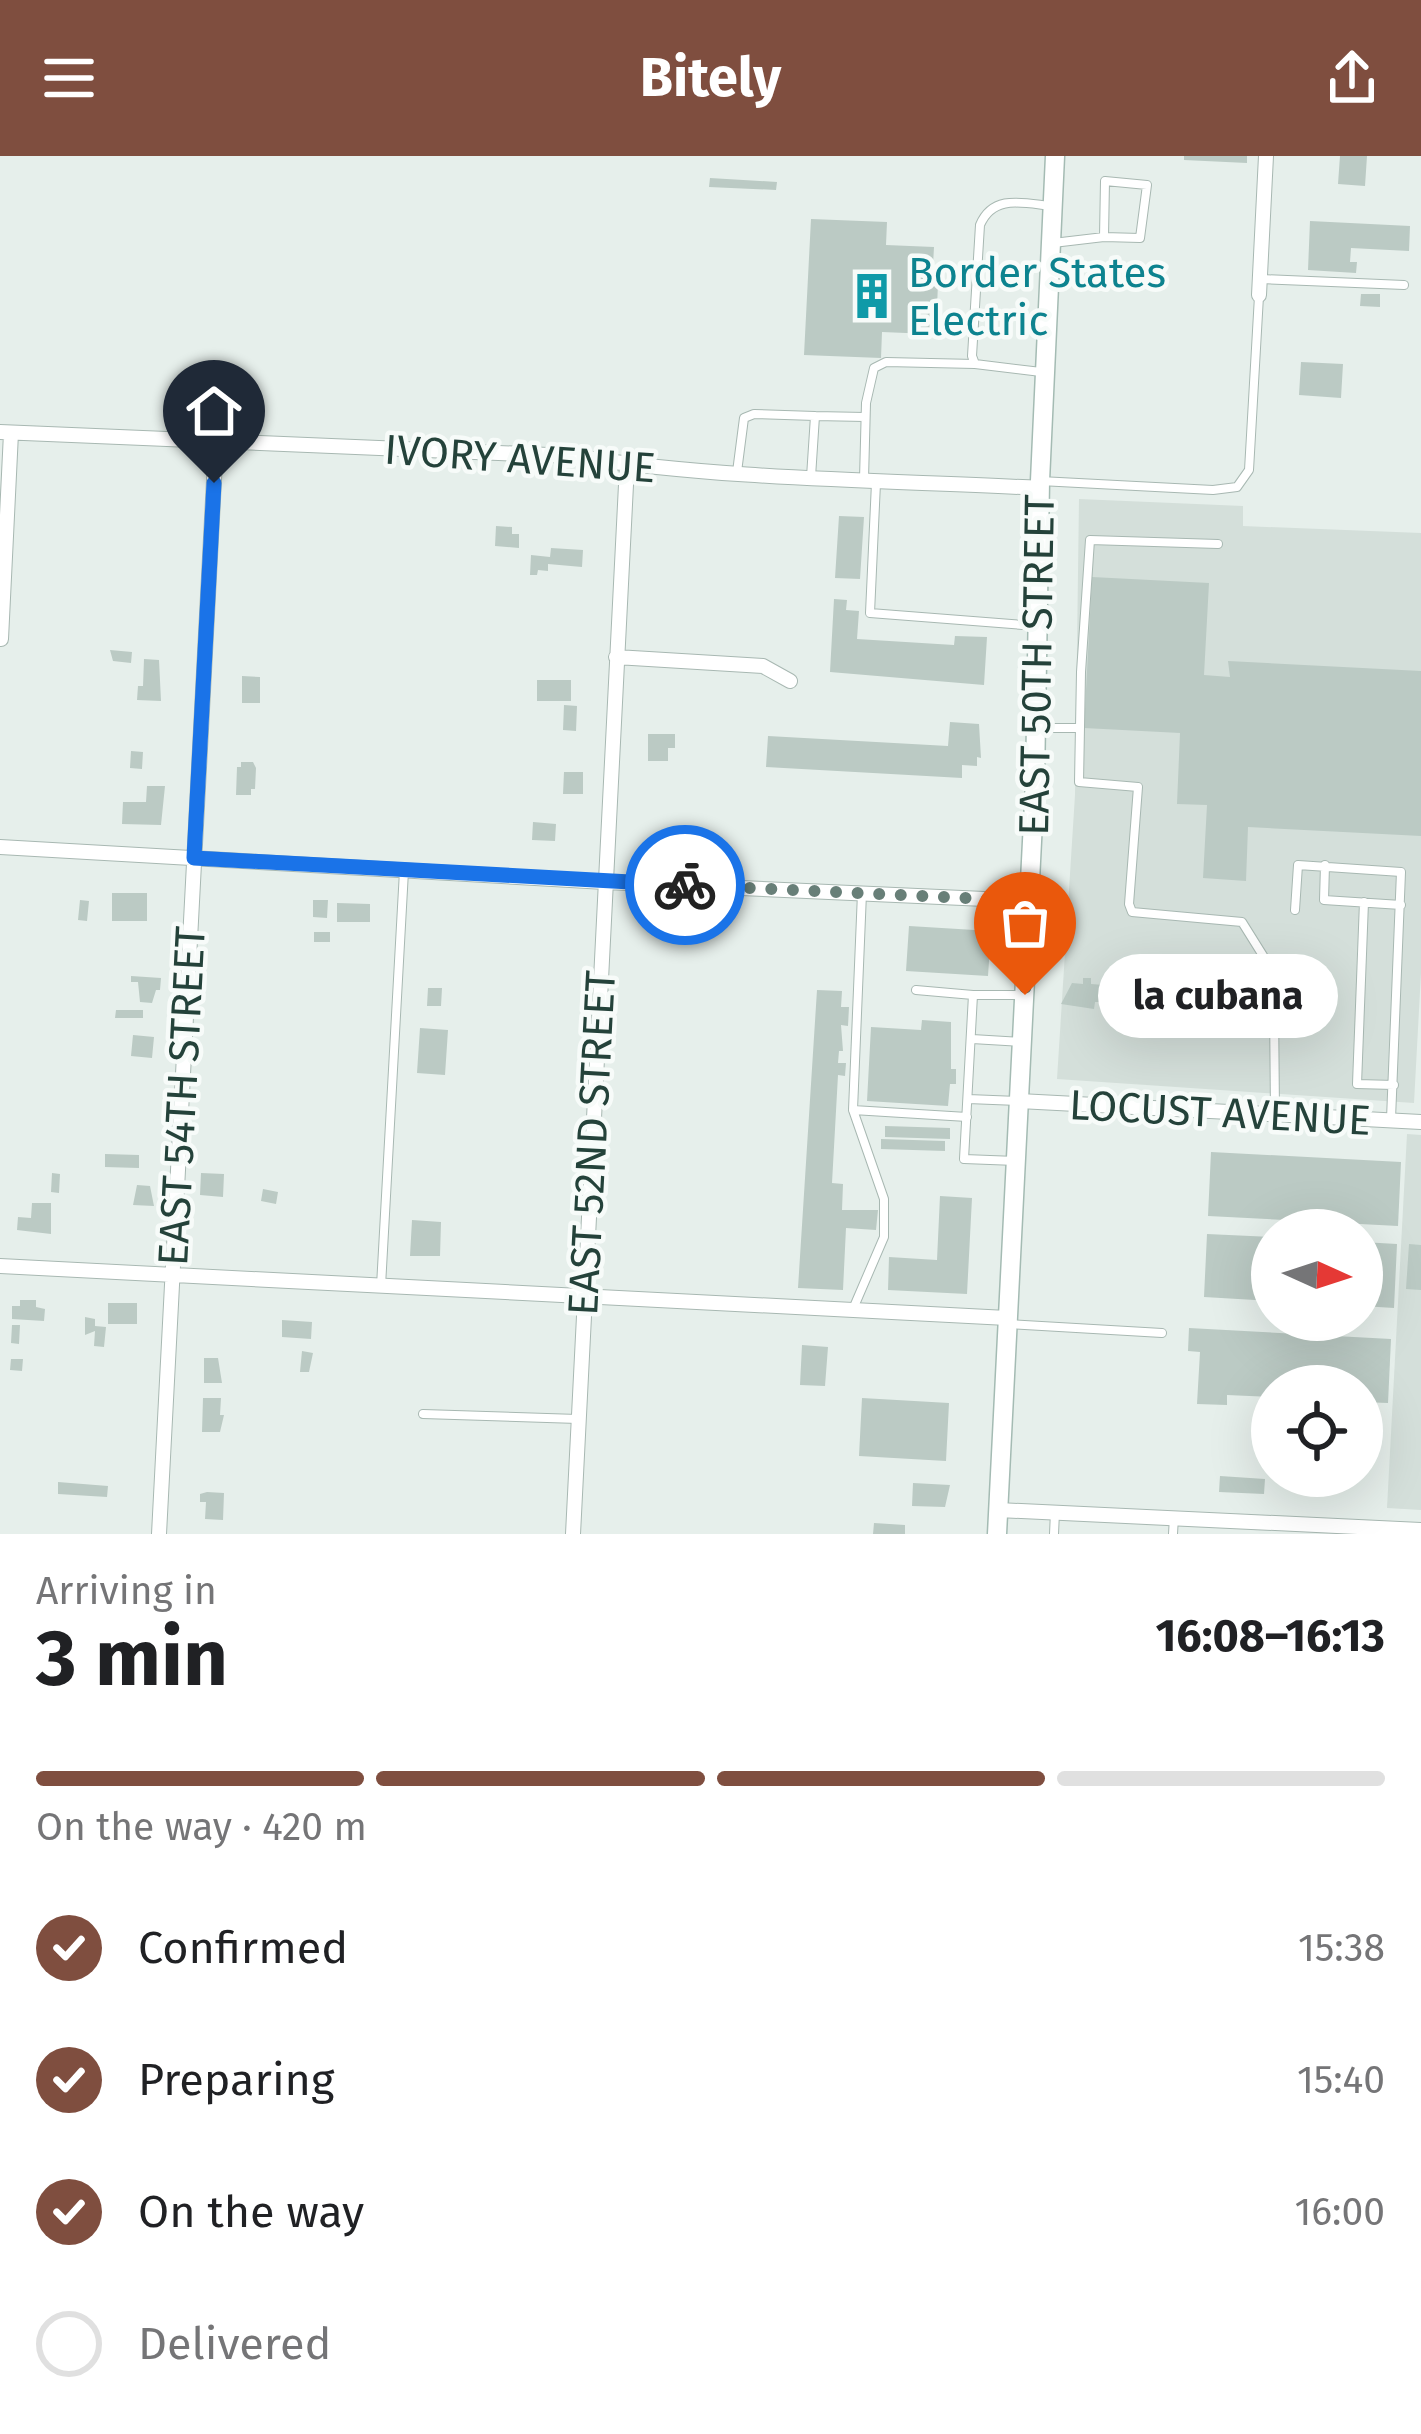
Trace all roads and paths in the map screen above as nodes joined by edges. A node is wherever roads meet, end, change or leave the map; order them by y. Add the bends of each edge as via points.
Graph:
1 (1055, 156) edge
2 (1266, 156) edge
3 (1053, 206) junction
4 (1104, 237) junction
5 (1051, 243) junction
6 (1404, 285) dead end
7 (1260, 287) junction
8 (974, 364) junction
9 (1044, 372) junction
10 (814, 416) junction
11 (865, 417) junction
12 (6, 432) edge
13 (216, 442) junction
14 (627, 465) junction
15 (737, 472) junction
16 (812, 477) junction
17 (870, 480) junction
18 (1040, 484) junction
19 (1218, 544) dead end
20 (1038, 626) junction
21 (1, 639) edge
22 (0, 653) edge
23 (616, 657) junction
24 (790, 681) dead end
25 (1036, 728) junction
26 (1080, 728) junction
27 (0, 847) edge
28 (194, 858) junction
29 (1325, 865) junction
30 (404, 870) junction
31 (605, 882) junction
32 (862, 893) junction
33 (1030, 901) junction
34 (1364, 902) junction
35 (1402, 905) junction
36 (1294, 910) dead end
37 (916, 990) dead end
38 (974, 994) junction
39 (1025, 995) junction
40 (972, 1039) junction
41 (1022, 1042) junction
42 (1394, 1085) junction
43 (968, 1099) junction
44 (1019, 1101) junction
45 (853, 1110) junction
46 (1275, 1114) junction
47 (967, 1118) junction
48 (1391, 1121) junction
49 (1421, 1122) edge
50 (1016, 1161) junction
51 (0, 1266) edge
52 (172, 1275) junction
53 (381, 1286) junction
54 (583, 1296) junction
55 (854, 1310) junction
56 (1007, 1321) junction
57 (1162, 1333) dead end
58 (423, 1414) dead end
59 (578, 1419) junction
60 (998, 1510) junction
61 (1054, 1512) junction
62 (1174, 1516) junction
63 (1421, 1530) edge
64 (159, 1534) edge
65 (573, 1534) edge
66 (997, 1534) edge
67 (1054, 1534) edge
68 (1173, 1534) edge

1 - 3 main road, EAST 50TH STREET
2 - 7 street
3 - 5 main road, EAST 50TH STREET
3 - 8 lane via 1006,202 986,210
4 - 4 lane via 1105,182 1147,184 1140,238
4 - 5 lane
5 - 9 main road, EAST 50TH STREET
6 - 7 lane
7 - 18 lane via 1249,470 1237,487
8 - 9 lane
8 - 11 lane via 886,362 874,368
9 - 18 main road, EAST 50TH STREET
10 - 11 lane
10 - 15 lane via 744,418
10 - 16 lane
11 - 17 lane
12 - 13 street, IVORY AVENUE
12 - 21 street
13 - 14 street, IVORY AVENUE
13 - 28 street, EAST 54TH STREET
14 - 15 street, IVORY AVENUE
14 - 23 street, EAST 52ND STREET
15 - 16 street, IVORY AVENUE
16 - 17 street, IVORY AVENUE
17 - 18 street, IVORY AVENUE
17 - 20 lane via 870,613
18 - 20 main road, EAST 50TH STREET
19 - 26 lane via 1090,540
20 - 25 main road, EAST 50TH STREET
21 - 22 lane
23 - 24 street via 763,666
23 - 31 street, EAST 52ND STREET
25 - 26 lane
25 - 33 main road, EAST 50TH STREET
26 - 46 lane via 1079,782 1138,788 1132,911 1242,922 1267,962
27 - 28 street
28 - 30 street
28 - 52 street, EAST 54TH STREET
29 - 34 lane via 1324,900
29 - 35 lane via 1401,872
29 - 36 lane via 1298,865
30 - 31 street
30 - 53 lane
31 - 32 street
31 - 54 street, EAST 52ND STREET
32 - 33 street
32 - 45 lane
33 - 39 main road, EAST 50TH STREET
34 - 35 lane
34 - 42 lane via 1357,1084
35 - 42 lane
37 - 38 lane
38 - 39 lane
38 - 40 lane
39 - 41 main road, EAST 50TH STREET
40 - 41 lane
40 - 43 lane
41 - 44 main road, EAST 50TH STREET
42 - 48 lane
43 - 44 lane
43 - 47 lane
44 - 46 street, LOCUST AVENUE
44 - 50 main road, EAST 50TH STREET
45 - 47 lane
45 - 55 lane via 884,1198 884,1237
46 - 48 street, LOCUST AVENUE
47 - 50 lane via 964,1160
48 - 49 street, LOCUST AVENUE
50 - 56 main road, EAST 50TH STREET
51 - 52 street
52 - 53 street
52 - 64 street, EAST 54TH STREET
53 - 54 street
54 - 55 street
54 - 59 street, EAST 52ND STREET
55 - 56 street
56 - 57 lane
56 - 60 main road, EAST 50TH STREET
58 - 59 lane
59 - 65 street, EAST 52ND STREET
60 - 61 street
60 - 66 main road, EAST 50TH STREET
61 - 62 street
61 - 67 lane
62 - 63 street
62 - 68 lane

